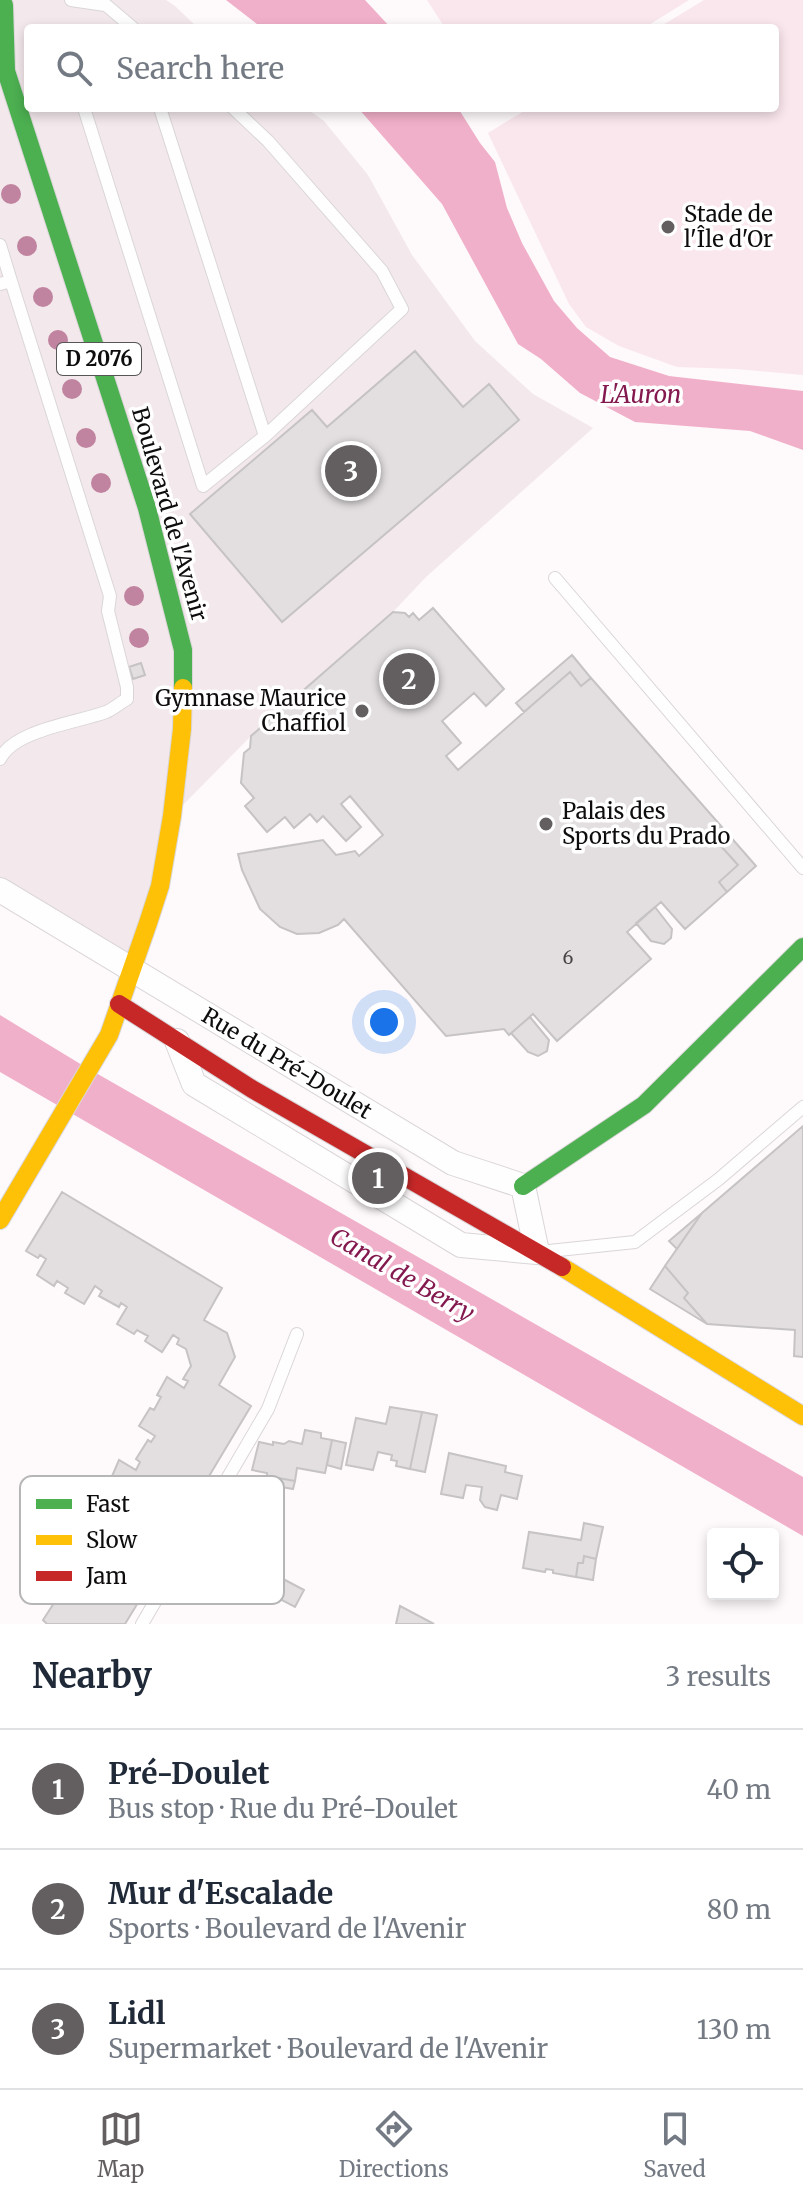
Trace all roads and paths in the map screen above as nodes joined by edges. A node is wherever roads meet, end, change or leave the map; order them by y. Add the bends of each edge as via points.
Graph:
1 (71, 0) edge
2 (103, 3) edge
3 (5, 4) edge
4 (128, 24) edge
5 (3, 66) edge
6 (85, 112) edge
7 (161, 112) edge
8 (237, 112) edge
9 (0, 245) edge
10 (6, 282) edge
11 (265, 436) junction
12 (555, 578) dead end
13 (0, 759) edge
14 (803, 868) edge
15 (0, 890) edge
16 (803, 947) edge
17 (130, 970) junction
18 (119, 1004) junction
19 (177, 1041) joint
20 (803, 1107) edge
21 (523, 1186) junction
22 (0, 1220) edge
23 (537, 1252) junction
24 (297, 1334) dead end
25 (803, 1416) edge
26 (229, 1476) edge
27 (154, 1604) edge
28 (142, 1624) edge

1 - 2 lane
2 - 4 lane
3 - 5 main road, Boulevard de l'Avenir / D 2076
5 - 17 main road, Boulevard de l'Avenir / D 2076 via 147,508 183,650 182,729 172,816 160,886
6 - 11 lane via 203,486
7 - 11 lane
8 - 11 lane via 382,271 402,309
9 - 10 lane
10 - 13 lane via 110,596 108,611 127,699 109,711 19,739
12 - 14 lane
15 - 17 street, Rue du Pré-Doulet
16 - 21 main road via 644,1105
17 - 18 main road, D 2076
17 - 21 street, Rue du Pré-Doulet via 453,1163
18 - 19 main road, Rue du Pré-Doulet
18 - 22 main road, D 2076 via 109,1035
19 - 23 street, Rue du Pré-Doulet via 194,1084 461,1245
20 - 23 lane via 635,1242
21 - 23 street
23 - 25 main road, Rue du Pré-Doulet
24 - 26 lane via 268,1409
27 - 28 lane

